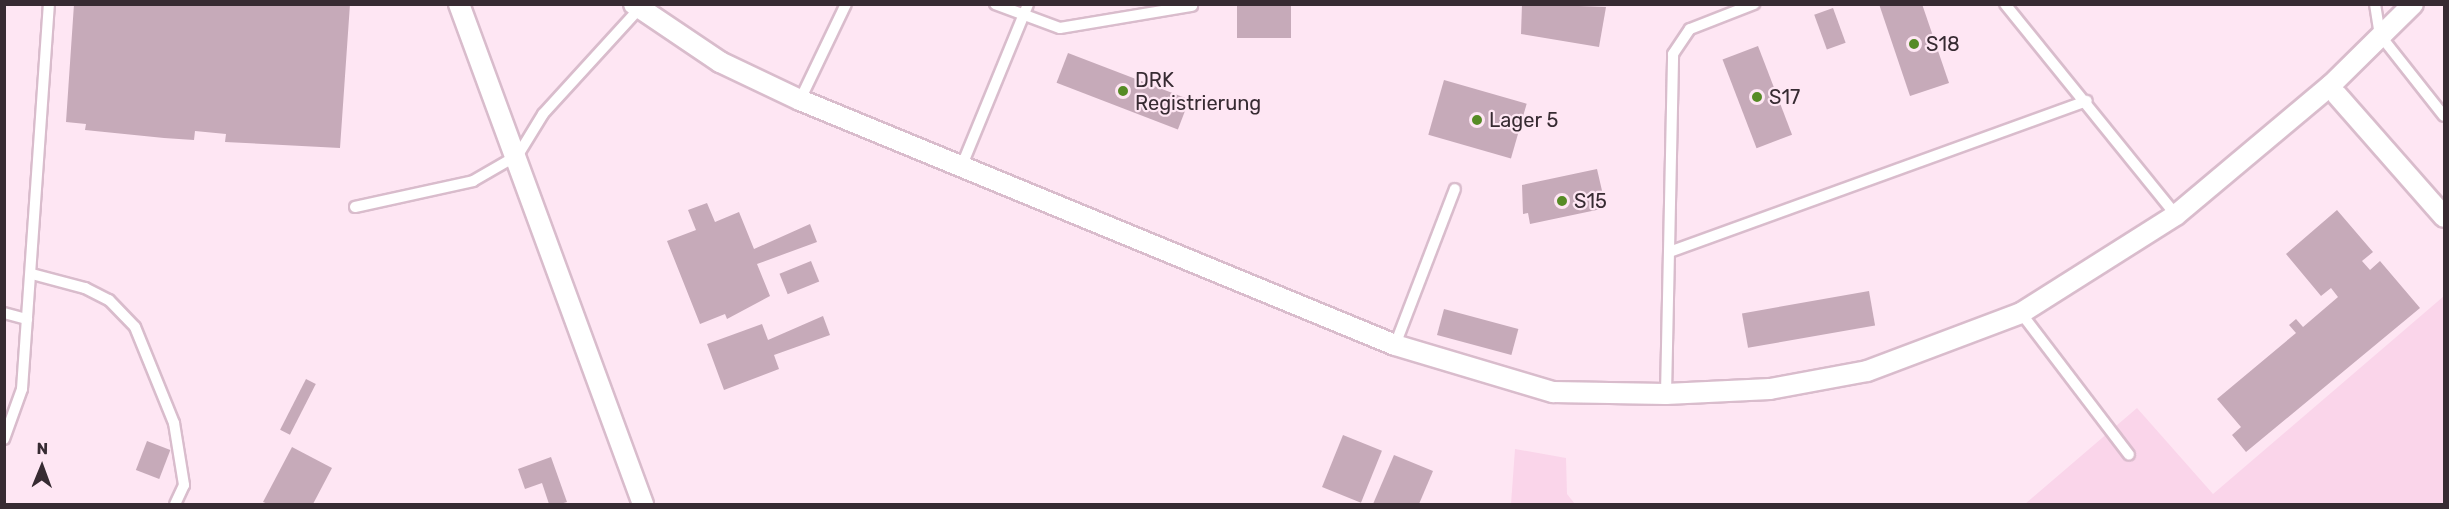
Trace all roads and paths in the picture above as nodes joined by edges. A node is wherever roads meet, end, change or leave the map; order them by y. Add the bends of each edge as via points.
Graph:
1 (49, 4) edge
2 (459, 4) edge
3 (846, 4) edge
4 (995, 4) edge
5 (1028, 4) edge
6 (1754, 4) edge
7 (2005, 4) edge
8 (2375, 4) edge
9 (2413, 4) edge
10 (1192, 6) edge
11 (636, 8) edge
12 (1022, 17) junction
13 (2380, 35) junction
14 (2334, 90) junction
15 (800, 100) junction
16 (2087, 101) junction
17 (2445, 116) edge
18 (518, 155) junction
19 (960, 170) junction
20 (1455, 189) dead end
21 (355, 207) dead end
22 (2176, 215) junction
23 (2445, 217) edge
24 (1672, 251) junction
25 (32, 274) junction
26 (2021, 313) junction
27 (4, 314) edge
28 (27, 319) junction
29 (1395, 345) junction
30 (1665, 394) junction
31 (4, 439) edge
32 (2129, 455) dead end
33 (175, 504) edge
34 (643, 504) edge

1 - 25 lane
2 - 18 street
3 - 15 lane
4 - 12 lane
5 - 12 lane
6 - 24 lane via 1690,29 1676,46
7 - 16 lane
8 - 13 lane
9 - 13 street
10 - 12 lane via 1060,28
11 - 15 street via 720,62
11 - 18 lane via 543,114
12 - 19 lane
13 - 14 street
13 - 17 lane
14 - 22 street
14 - 23 street
15 - 19 street
16 - 22 lane
16 - 24 lane
18 - 21 lane via 473,181
18 - 34 street
19 - 29 street
20 - 29 lane
22 - 26 street
24 - 30 lane
25 - 28 lane
25 - 33 lane via 86,288 109,300 135,327 174,423 184,485
26 - 30 street via 1867,371 1770,389
26 - 32 lane
27 - 28 lane
28 - 31 lane via 22,389
29 - 30 street via 1553,392

